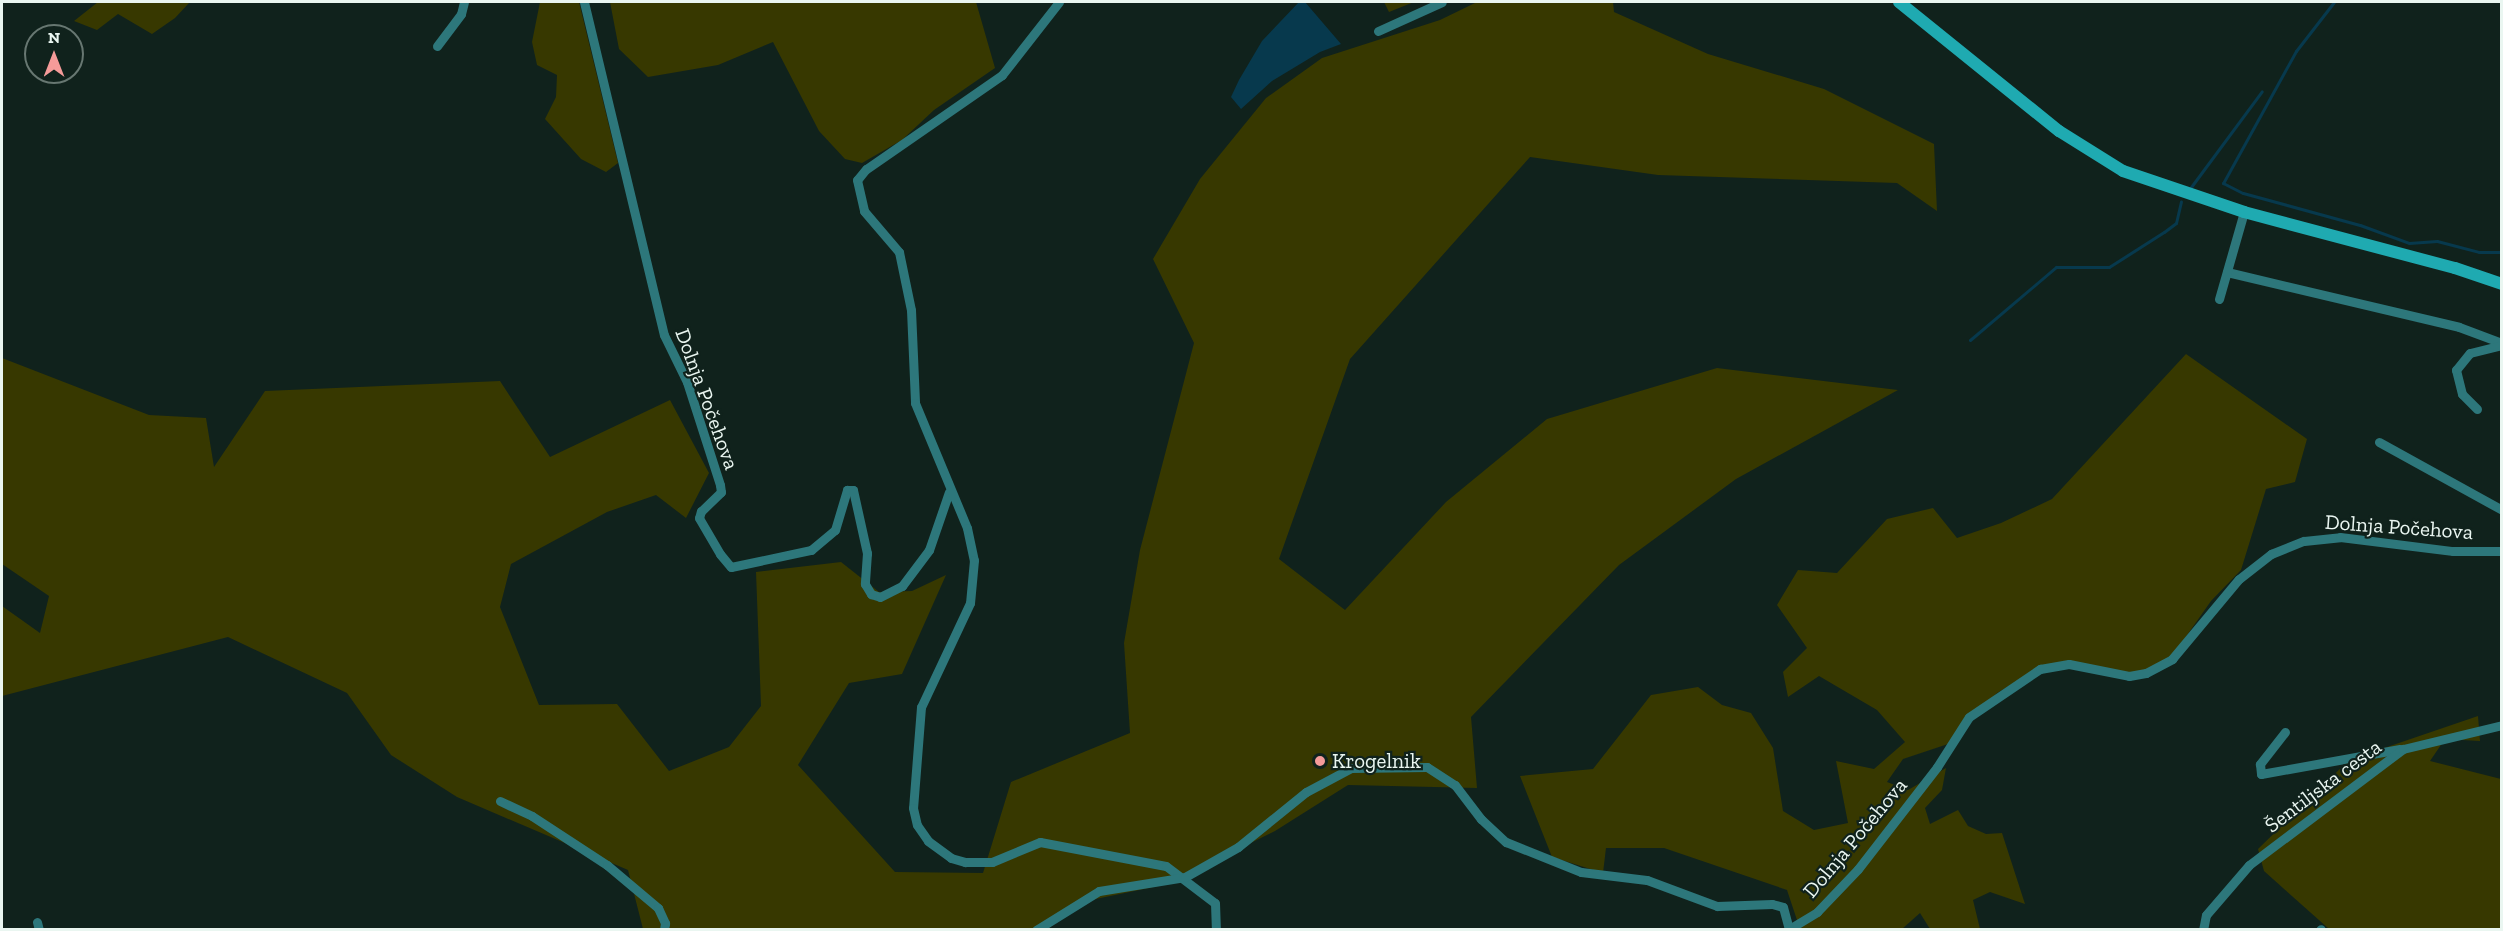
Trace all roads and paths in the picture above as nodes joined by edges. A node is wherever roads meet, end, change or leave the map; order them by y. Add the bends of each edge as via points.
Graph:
1 (464, 2) edge
2 (584, 2) edge
3 (1059, 2) edge
4 (1442, 2) edge
5 (1899, 2) edge
6 (1378, 31) dead end
7 (437, 46) dead end
8 (2244, 212) junction
9 (2227, 272) junction
10 (2502, 284) edge
11 (2219, 299) dead end
12 (2502, 344) edge
13 (2477, 409) dead end
14 (2379, 442) dead end
15 (949, 492) junction
16 (2502, 510) edge
17 (2502, 551) edge
18 (2502, 725) edge
19 (2285, 732) dead end
20 (2403, 749) junction
21 (500, 801) dead end
22 (1185, 877) junction
23 (1789, 929) edge
24 (664, 930) edge
25 (1036, 930) edge
26 (1216, 930) edge
27 (2203, 930) edge

1 - 7 street via 461,14
2 - 15 street, Dolnja Počehova via 664,335 687,382 720,485 721,492 699,518 720,554 731,567 811,550 835,530 847,490 853,490 867,554 865,584 871,594 880,597 902,586 925,556
3 - 15 street via 1002,75 866,169 857,180 864,211 899,252 911,310 915,403
4 - 6 street
5 - 8 main road via 1961,55 2094,156 2148,182
8 - 9 street
8 - 10 main road
9 - 11 street
9 - 12 street via 2459,327
12 - 13 street via 2470,353 2456,370 2462,394
14 - 16 street, Dolnja Počehova
15 - 22 street via 969,537 974,582 970,603 921,707 913,786 917,825 937,850 965,862 992,862 1040,842 1166,866
17 - 23 street, Dolnja Počehova via 2453,551 2340,537 2304,541 2271,554 2239,579 2172,659 2146,673 2128,676 2068,664 2040,669 1969,717 1937,767 1858,869 1817,912
18 - 20 street, Šentiljska cesta
19 - 20 street via 2260,764 2261,774
20 - 27 street, Šentiljska cesta via 2249,865 2206,915
21 - 24 street via 532,816 607,865 658,908
22 - 23 street, Dolnja Počehova via 1238,847 1306,792 1351,768 1427,767 1455,785 1481,819 1506,842 1581,872 1647,880 1717,906 1783,907
22 - 25 street via 1099,891
22 - 26 street via 1215,903

